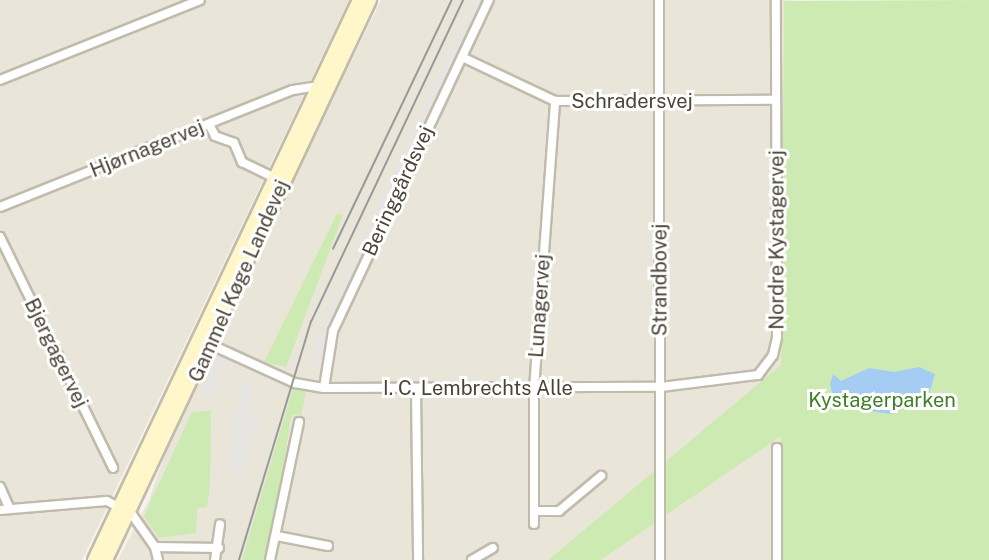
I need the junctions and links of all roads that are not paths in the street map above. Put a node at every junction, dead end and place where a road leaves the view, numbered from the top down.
1 (200, 0) edge
2 (359, 0) edge
3 (370, 0) edge
4 (489, 0) edge
5 (659, 0) edge
6 (776, 0) edge
7 (462, 57) junction
8 (0, 80) edge
9 (318, 86) junction
10 (293, 90) junction
11 (660, 100) junction
12 (776, 100) junction
13 (555, 101) junction
14 (309, 105) junction
15 (210, 124) junction
16 (275, 178) junction
17 (0, 207) edge
18 (0, 237) edge
19 (199, 339) junction
20 (211, 344) junction
21 (661, 387) junction
22 (324, 388) junction
23 (417, 389) junction
24 (534, 389) junction
25 (298, 422) dead end
26 (777, 448) dead end
27 (113, 468) dead end
28 (601, 476) dead end
29 (0, 488) edge
30 (10, 509) junction
31 (125, 509) junction
32 (0, 510) edge
33 (534, 511) junction
34 (220, 524) dead end
35 (534, 524) dead end
36 (277, 536) junction
37 (328, 546) dead end
38 (155, 547) junction
39 (219, 548) junction
40 (493, 548) dead end
41 (94, 560) edge
42 (106, 560) edge
43 (158, 560) edge
44 (215, 560) edge
45 (270, 560) edge
46 (418, 560) edge
47 (472, 560) edge
48 (660, 560) edge
49 (777, 560) edge

1 - 8 street
2 - 9 main road, Gammel Køge Landevej
3 - 20 main road, Gammel Køge Landevej
4 - 7 street, Beringgårdsvej
5 - 11 street, Strandbovej
6 - 12 street, Nordre Kystagervej
7 - 13 street, Schradersvej
7 - 22 street, Beringgårdsvej
9 - 10 street, Hjørnagervej
9 - 14 main road, Gammel Køge Landevej
10 - 14 street
10 - 15 street, Hjørnagervej
11 - 12 street, Schradersvej
11 - 13 street, Schradersvej
11 - 21 street, Strandbovej
12 - 21 street, Nordre Kystagervej
13 - 24 street, Lunagervej
14 - 16 main road, Gammel Køge Landevej
15 - 16 street, Gammel Køge Landevej
15 - 17 street, Hjørnagervej
16 - 19 main road, Gammel Køge Landevej
18 - 27 street, Bjergagervej
19 - 20 street, I. C. Lembrechts Alle
19 - 31 main road, Gammel Køge Landevej
20 - 22 street, I. C. Lembrechts Alle
20 - 31 main road, Gammel Køge Landevej
21 - 24 street, I. C. Lembrechts Alle
21 - 48 street, Strandbovej
22 - 23 street, I. C. Lembrechts Alle
23 - 24 street, I. C. Lembrechts Alle
23 - 46 street
24 - 33 street, Lunagervej
25 - 36 street
26 - 49 street
28 - 33 street
29 - 30 street
30 - 31 street
30 - 32 street
31 - 38 street
31 - 41 main road, Gammel Køge Landevej
31 - 42 main road, Gammel Køge Landevej
33 - 35 street, Lunagervej
34 - 39 street
36 - 37 street
36 - 45 street
38 - 39 street
38 - 43 street
39 - 44 street
40 - 47 street

